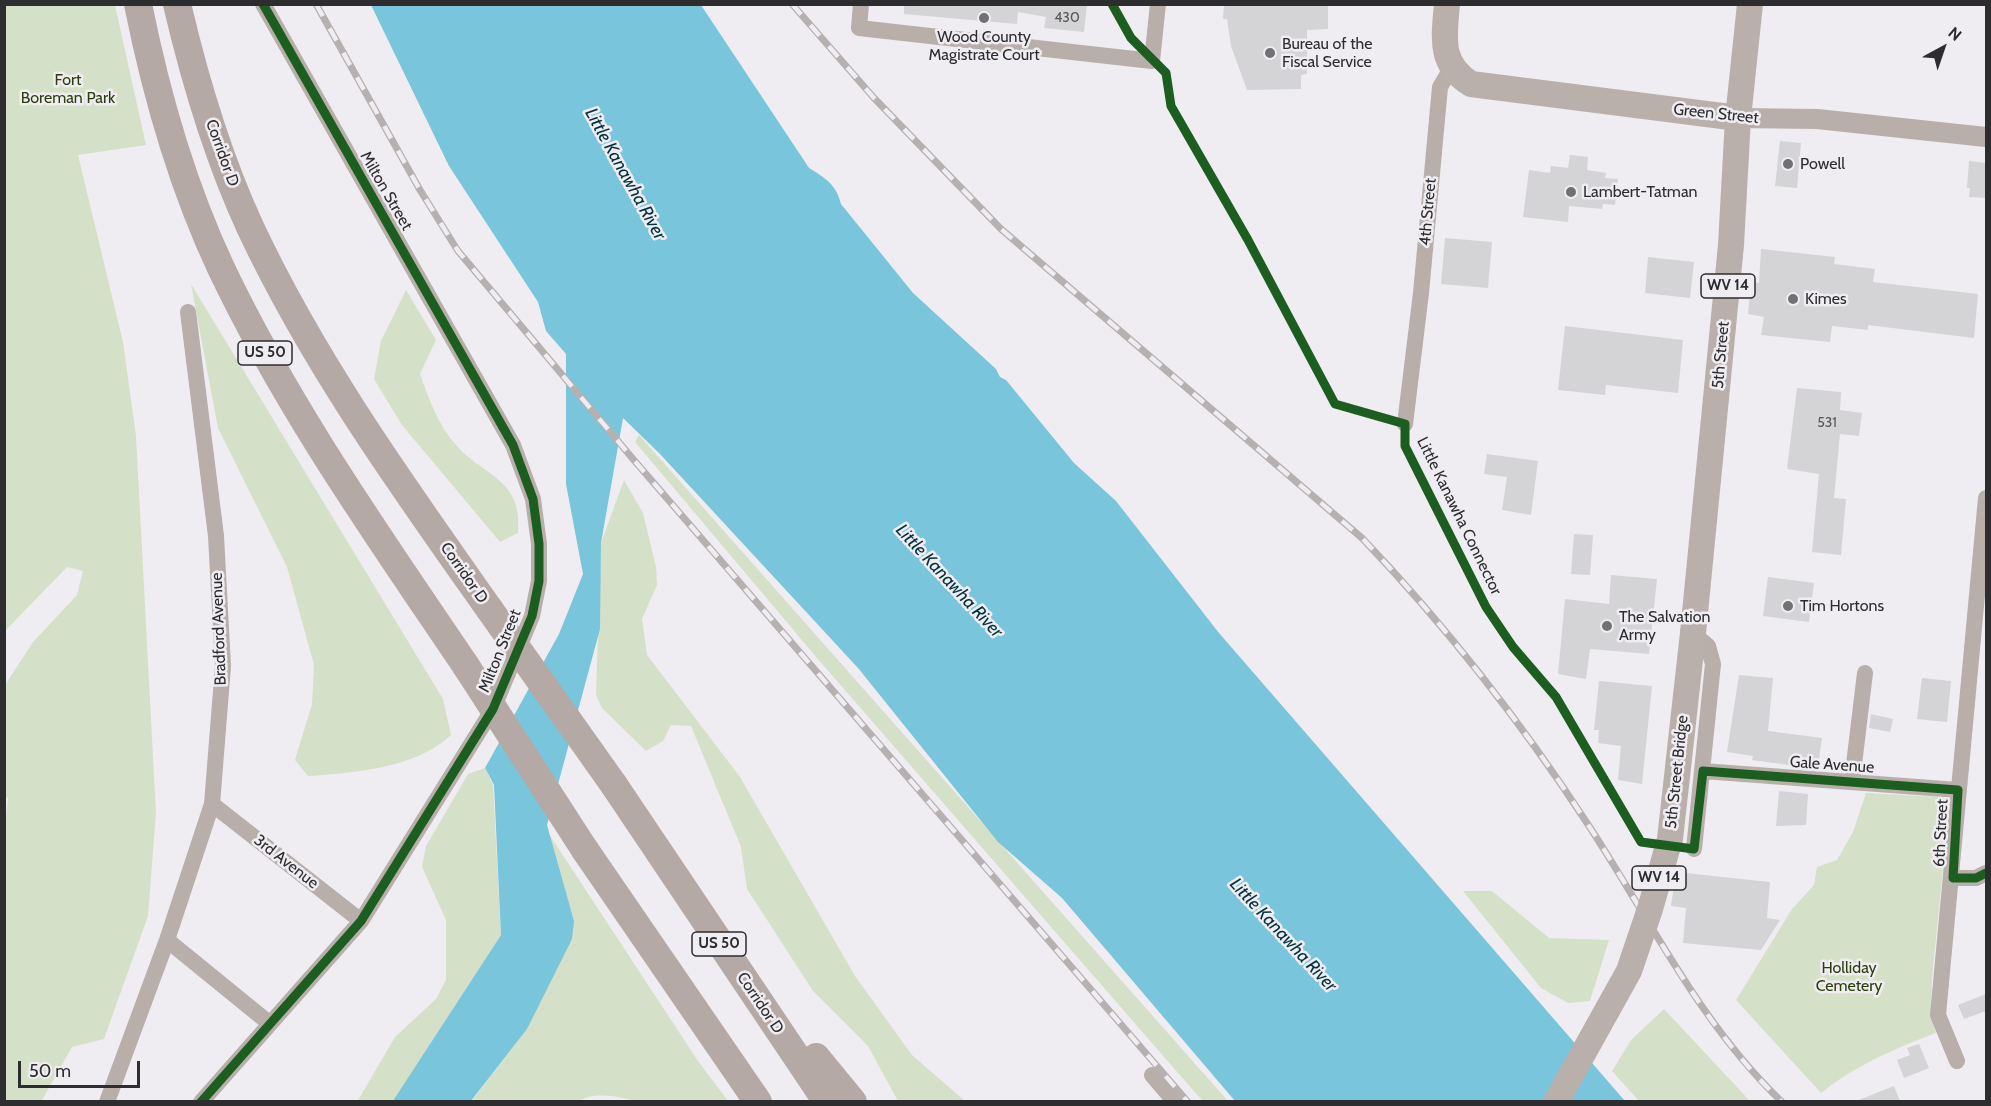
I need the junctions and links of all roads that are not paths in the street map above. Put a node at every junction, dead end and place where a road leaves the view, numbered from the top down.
1 (138, 4) edge
2 (177, 4) edge
3 (263, 4) edge
4 (861, 4) edge
5 (1158, 4) edge
6 (1447, 4) edge
7 (1750, 4) edge
8 (1452, 67) junction
9 (1738, 118) junction
10 (1986, 137) edge
11 (188, 312) dead end
12 (1405, 424) dead end
13 (1986, 498) edge
14 (1693, 633) junction
15 (1865, 673) dead end
16 (1703, 771) junction
17 (1852, 781) junction
18 (1958, 790) junction
19 (212, 804) junction
20 (1694, 849) dead end
21 (1986, 873) edge
22 (1953, 878) junction
23 (361, 921) junction
24 (711, 932) junction
25 (167, 940) junction
26 (269, 1023) junction
27 (1957, 1061) dead end
28 (1152, 1075) dead end
29 (756, 1099) edge
30 (107, 1101) edge
31 (201, 1101) edge
32 (827, 1101) edge
33 (853, 1101) edge
34 (1175, 1101) edge
35 (1556, 1101) edge

1 - 29 highway, US 50, bridge
2 - 24 highway, Corridor D / US 50, bridge
3 - 23 street, Milton Street
4 - 5 street
6 - 8 main road
7 - 9 main road, 5th Street / WV 14
8 - 9 main road, Green Street
8 - 12 street, 4th Street
9 - 10 street, Green Street
9 - 14 main road, 5th Street / WV 14
11 - 19 street, Bradford Avenue
13 - 18 street, 6th Street
14 - 16 street
14 - 35 main road, 5th Street Bridge / WV 14, bridge
15 - 17 street
16 - 17 street, Gale Avenue
16 - 20 street
17 - 18 street, Gale Avenue
18 - 22 street, 6th Street
19 - 23 street, 3rd Avenue
19 - 25 street, Bradford Avenue
21 - 22 street
22 - 27 street, 6th Street
23 - 26 street, Milton Street
24 - 32 highway, Corridor D / US 50
24 - 33 highway
25 - 26 street
25 - 30 street, Bradford Avenue
26 - 31 street, Milton Street
28 - 34 street

